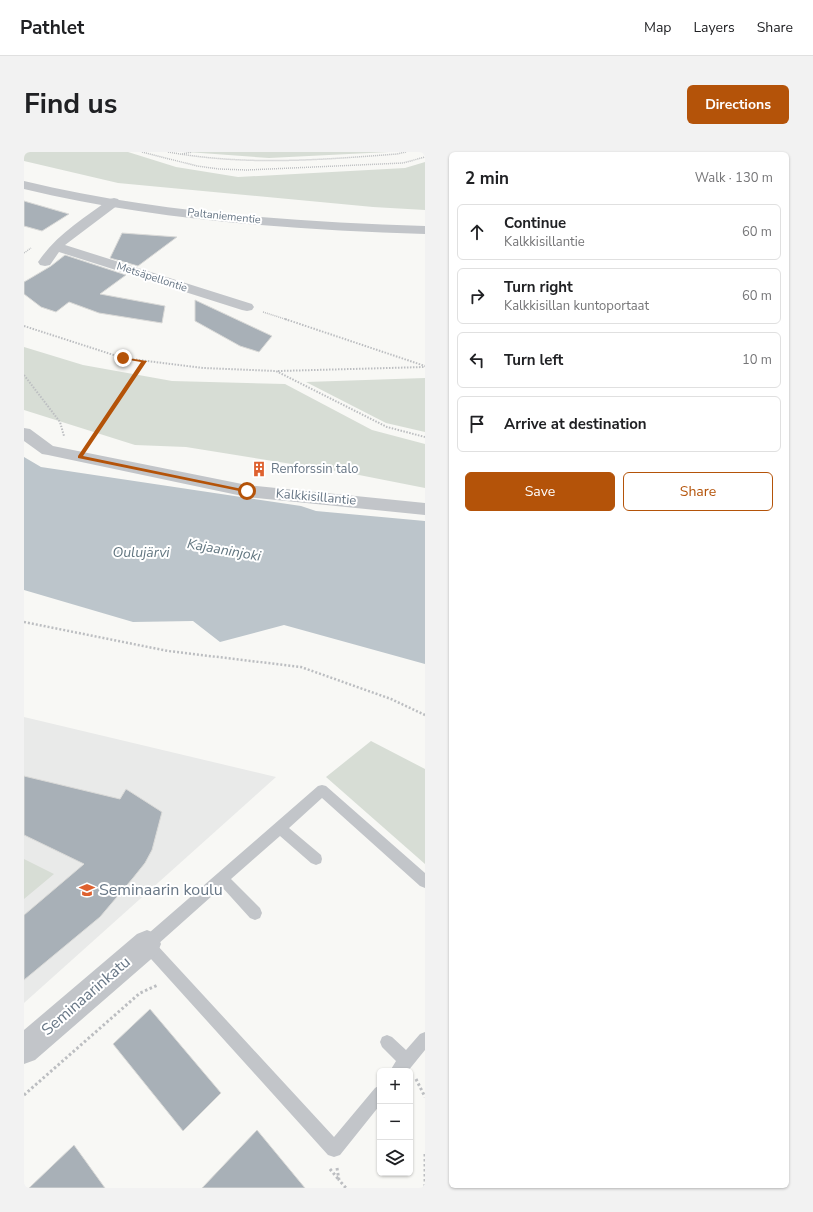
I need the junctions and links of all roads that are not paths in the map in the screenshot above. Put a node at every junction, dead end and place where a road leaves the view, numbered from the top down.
1 (24, 185) edge
2 (114, 202) junction
3 (425, 230) edge
4 (57, 247) junction
5 (45, 262) dead end
6 (247, 307) road end
7 (24, 433) edge
8 (425, 509) edge
9 (280, 828) junction
10 (316, 859) dead end
11 (222, 878) junction
12 (425, 882) edge
13 (255, 913) dead end
14 (147, 944) junction
15 (425, 1039) edge
16 (387, 1042) dead end
17 (24, 1049) edge
18 (402, 1066) edge
19 (377, 1097) edge

1 - 2 street, Paltaniementie
2 - 3 street, Paltaniementie
2 - 4 street
4 - 5 street
4 - 6 street, Metsäpellontie
7 - 8 street, Kalkkisillantie
9 - 10 lane
9 - 11 lane
9 - 12 lane
11 - 13 lane
11 - 14 lane
14 - 17 street, Seminaarinkatu
14 - 19 lane
15 - 18 lane
16 - 18 lane

